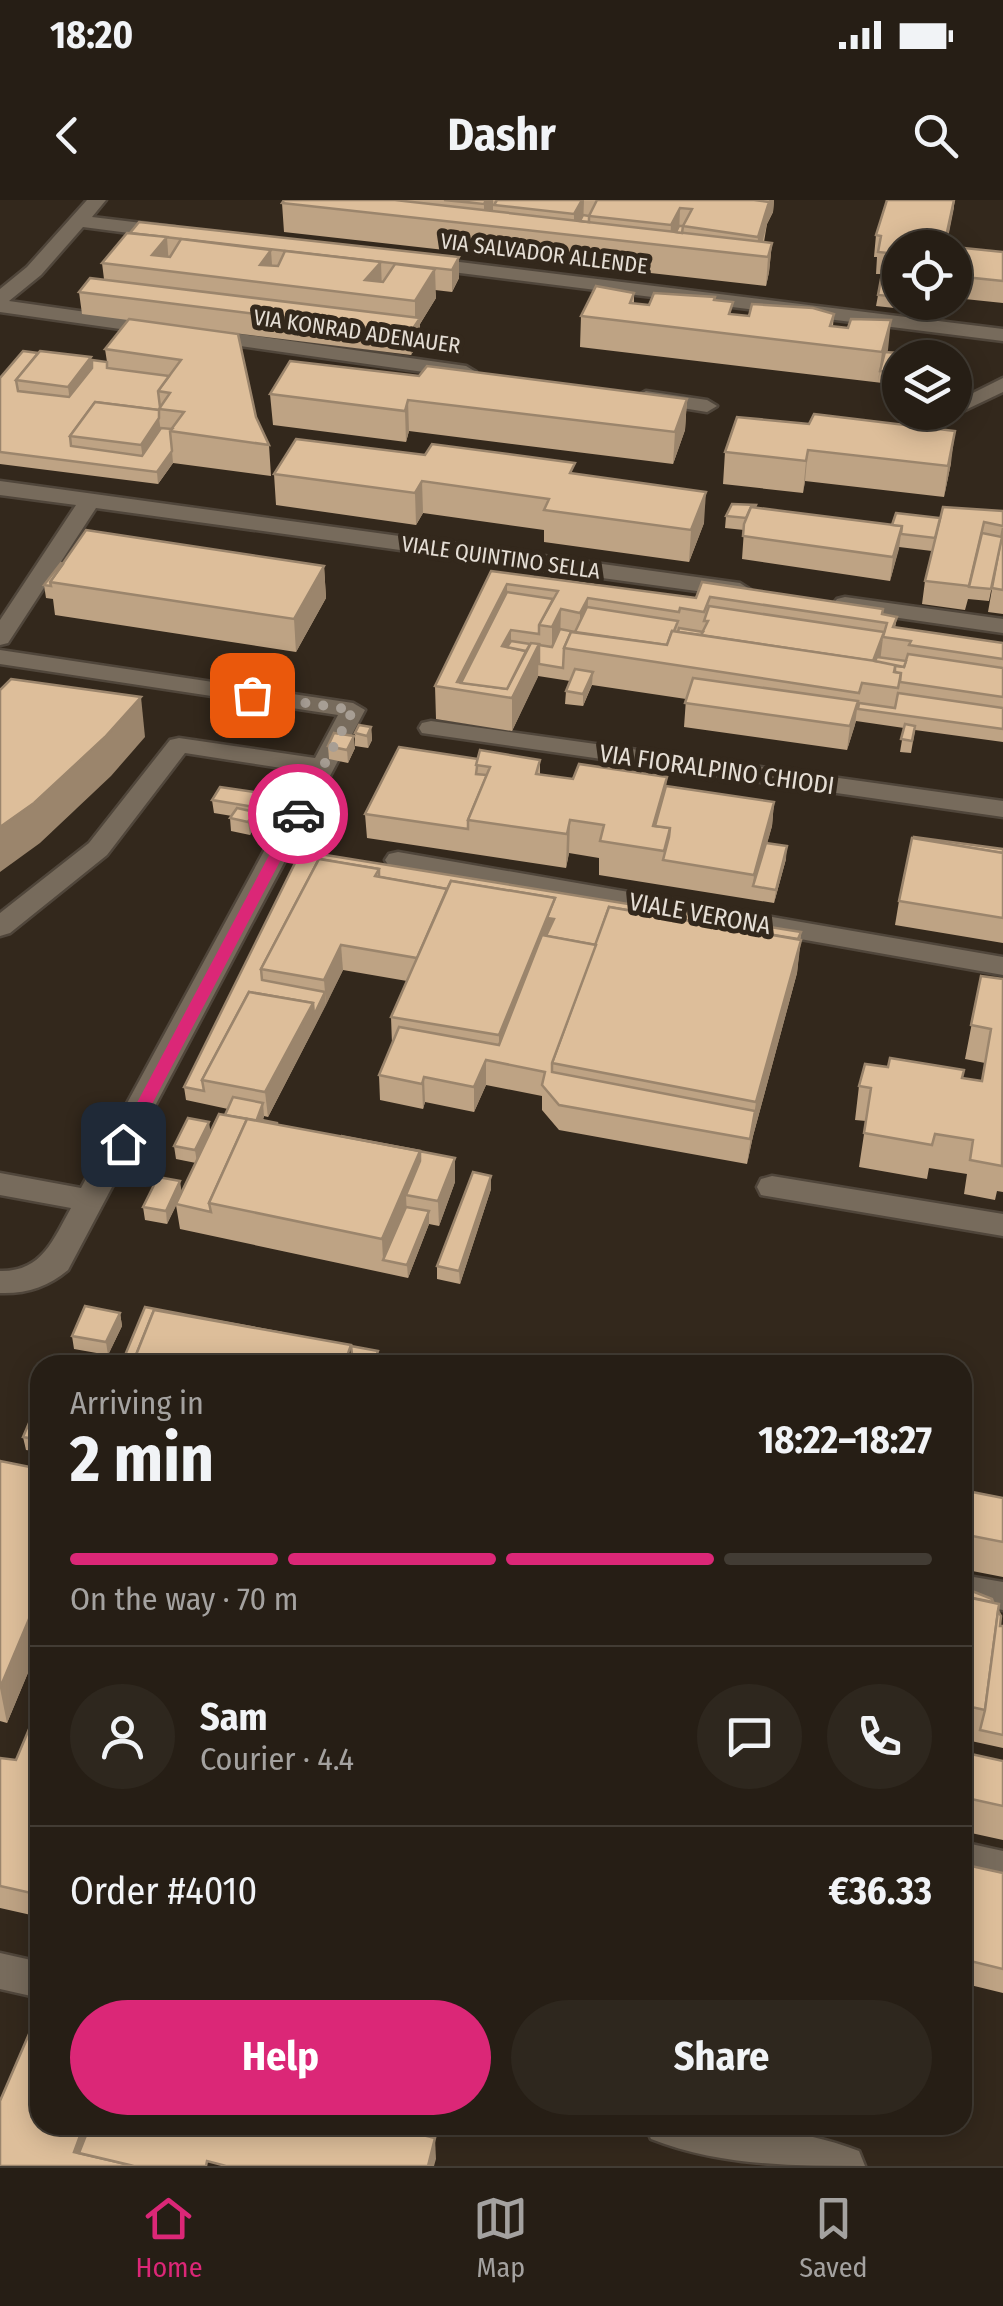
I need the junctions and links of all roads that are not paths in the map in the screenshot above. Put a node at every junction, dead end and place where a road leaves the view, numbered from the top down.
1 (97, 200) edge
2 (78, 221) junction
3 (203, 236) edge
4 (398, 260) edge
5 (0, 303) edge
6 (1003, 335) edge
7 (494, 376) edge
8 (1003, 384) edge
9 (630, 395) edge
10 (972, 400) edge
11 (707, 406) dead end
12 (0, 488) edge
13 (90, 501) junction
14 (767, 593) edge
15 (826, 602) edge
16 (1003, 626) edge
17 (3, 628) edge
18 (0, 657) edge
19 (431, 728) dead end
20 (323, 768) junction
21 (1003, 809) edge
22 (398, 860) dead end
23 (0, 927) edge
24 (1003, 966) edge
25 (0, 1184) edge
26 (772, 1187) dead end
27 (92, 1201) junction
28 (1003, 1225) edge
29 (0, 1282) edge
30 (972, 1591) edge
31 (1003, 1596) edge
32 (972, 1861) edge
33 (1003, 1868) edge
34 (0, 1971) edge
35 (30, 1978) edge
36 (709, 2135) edge
37 (844, 2166) edge

1 - 2 street, VIA KONRAD ADENAUER
2 - 3 street
2 - 5 street, VIA KONRAD ADENAUER
4 - 6 street, VIA SALVADOR ALLENDE
5 - 7 street, VIA KONRAD ADENAUER
8 - 10 street
9 - 11 street
12 - 13 street, VIALE QUINTINO SELLA
13 - 14 street, VIALE QUINTINO SELLA
13 - 17 street
15 - 16 street
18 - 20 street
19 - 21 street, VIA FIORALPINO CHIODI
20 - 23 street
20 - 27 street
22 - 24 street, VIALE VERONA
25 - 27 street
26 - 28 street
27 - 29 street
30 - 31 street
32 - 33 street
34 - 35 street
36 - 37 street

